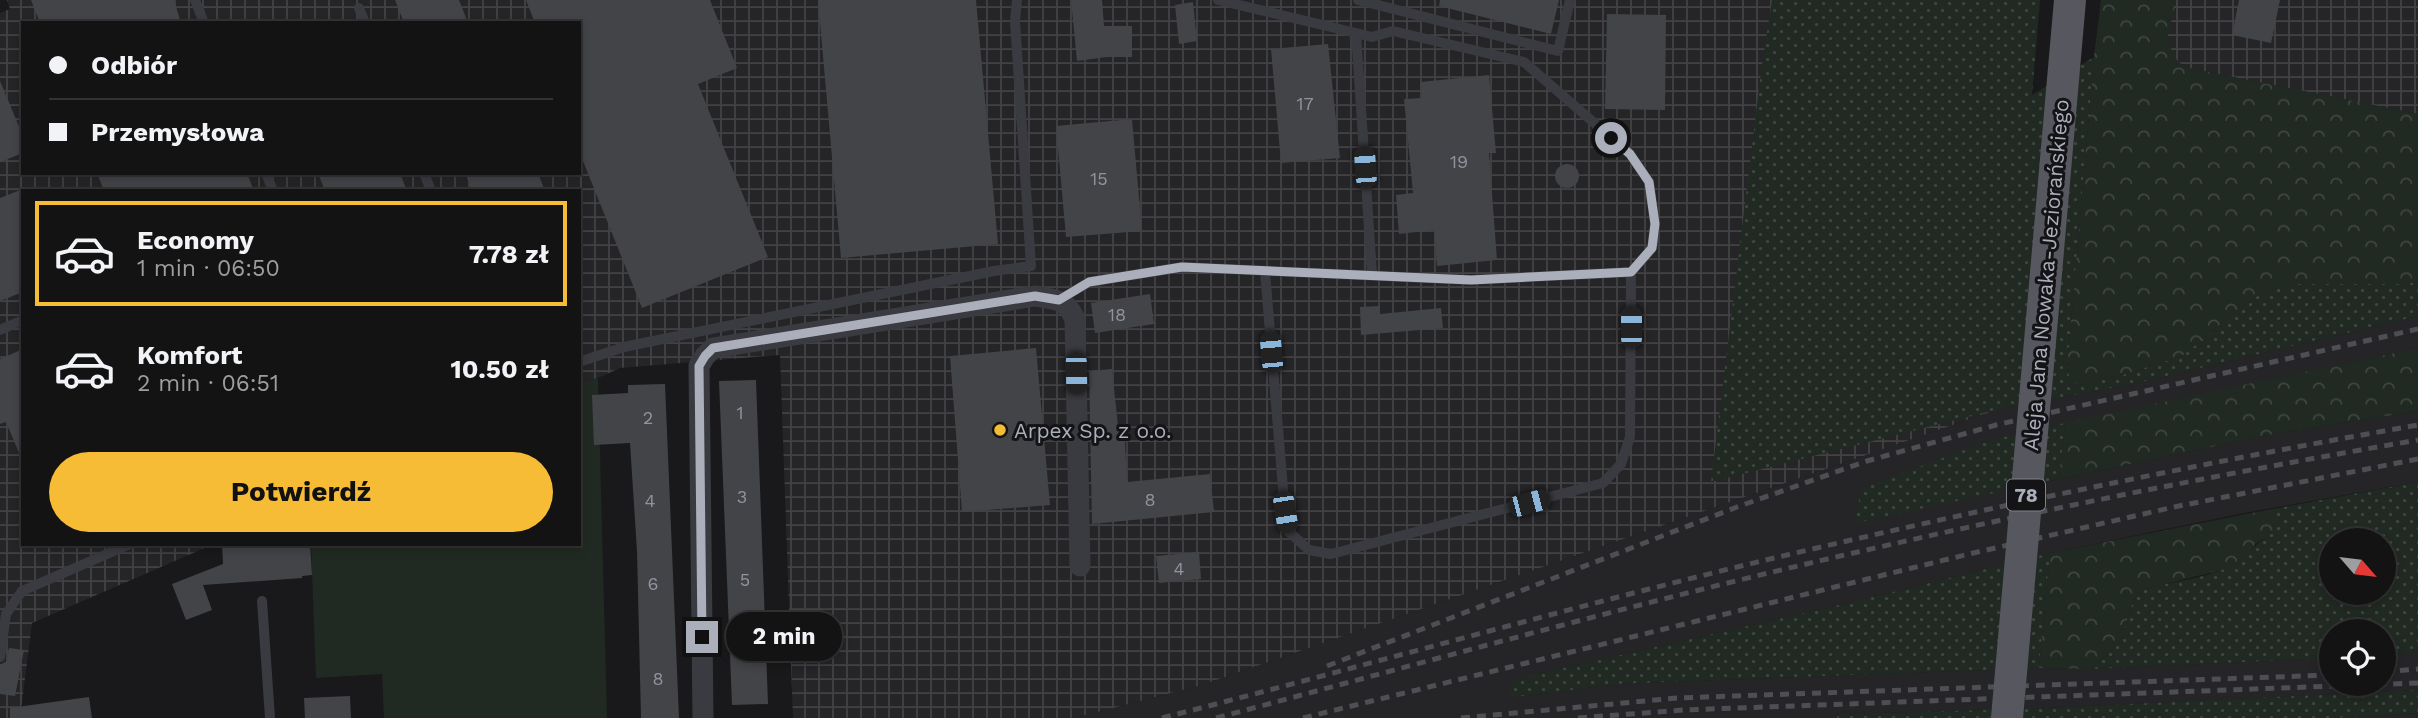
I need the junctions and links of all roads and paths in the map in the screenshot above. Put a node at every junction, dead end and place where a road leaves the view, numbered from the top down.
1 (195, 0) edge
2 (1017, 0) edge
3 (1218, 0) edge
4 (1358, 0) edge
5 (1570, 0) edge
6 (2056, 0) edge
7 (2070, 0) edge
8 (2086, 0) edge
9 (359, 8) dead end
10 (203, 21) edge
11 (364, 21) edge
12 (1356, 33) junction
13 (2064, 68) junction
14 (1265, 272) junction
15 (1631, 272) junction
16 (1372, 274) junction
17 (1059, 300) junction
18 (21, 321) edge
19 (0, 330) edge
20 (581, 361) edge
21 (125, 546) edge
22 (1080, 566) dead end
23 (262, 601) dead end
24 (3, 611) edge
25 (0, 657) edge
26 (270, 718) edge
27 (703, 718) edge
28 (2007, 718) edge

1 - 10 lane
2 - 20 lane
3 - 12 lane
4 - 5 lane
6 - 13 main road
7 - 13 main road, Aleja Jana Nowaka-Jeziorańskiego / 78
8 - 13 main road
9 - 11 lane
12 - 15 lane
12 - 16 lane
13 - 28 main road, Aleja Jana Nowaka-Jeziorańskiego / 78, bridge
14 - 15 lane
14 - 16 lane
14 - 17 lane
15 - 16 lane
17 - 22 street
17 - 27 street
18 - 19 lane
21 - 24 lane
23 - 26 lane
24 - 25 lane

